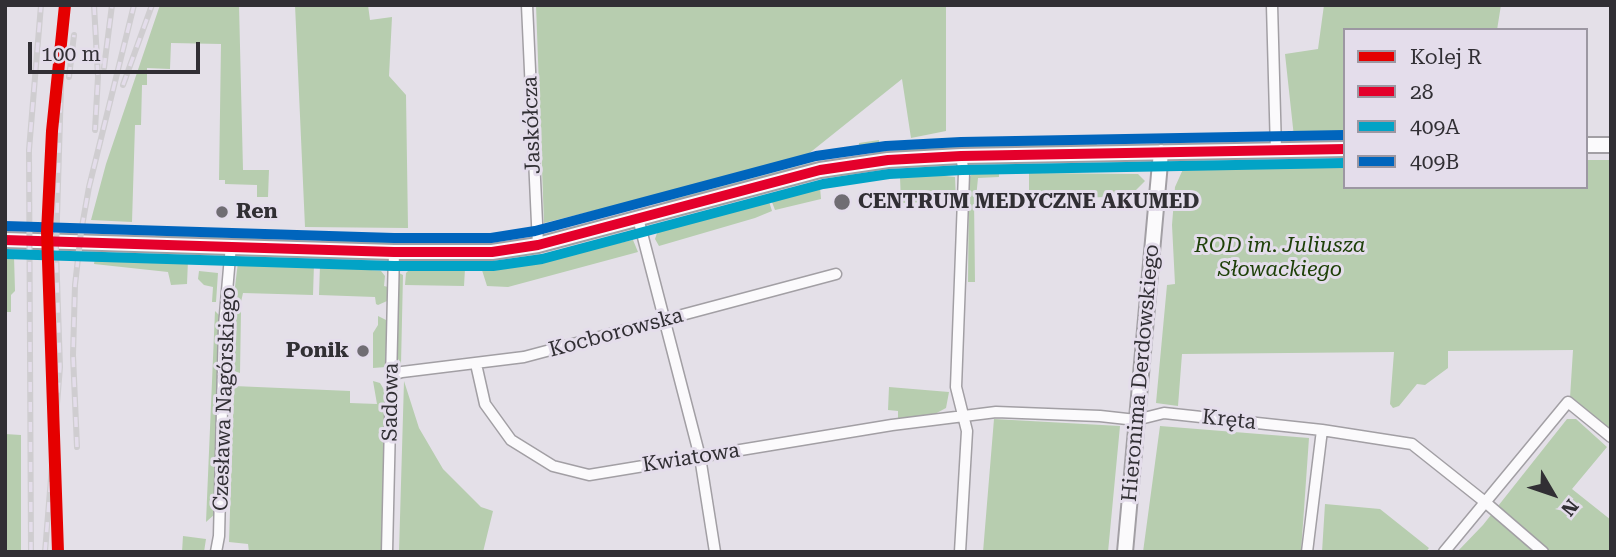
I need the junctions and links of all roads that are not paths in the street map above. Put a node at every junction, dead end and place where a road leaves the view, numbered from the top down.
1 (527, 5) edge
2 (1272, 5) edge
3 (1588, 145) edge
4 (1611, 145) edge
5 (1343, 149) edge
6 (1276, 150) junction
7 (1161, 152) junction
8 (961, 156) junction
9 (638, 218) junction
10 (5, 240) edge
11 (231, 245) junction
12 (538, 245) junction
13 (394, 252) junction
14 (836, 274) dead end
15 (665, 320) junction
16 (476, 364) junction
17 (392, 375) junction
18 (964, 417) junction
19 (1136, 420) junction
20 (1322, 430) junction
21 (1611, 437) edge
22 (700, 457) junction
23 (1485, 502) junction
24 (216, 552) edge
25 (387, 552) edge
26 (715, 552) edge
27 (960, 552) edge
28 (1125, 552) edge
29 (1307, 552) edge
30 (1444, 552) edge
31 (1542, 552) edge

1 - 12 street, Jaskółcza
2 - 6 street
3 - 4 main road
5 - 6 main road
6 - 7 main road
7 - 8 main road
7 - 19 main road, Hieronima Derdowskiego
8 - 9 main road
8 - 18 street
9 - 12 main road
9 - 15 street
10 - 11 main road
11 - 13 main road
11 - 24 street, Czesława Nagórskiego
12 - 13 main road
13 - 17 street, Sadowa
14 - 15 street, Kocborowska
15 - 16 street, Kocborowska
15 - 22 street
16 - 17 street, Kocborowska
16 - 22 street, Kwiatowa
17 - 25 street, Sadowa
18 - 19 street, Kwiatowa
18 - 22 street, Kwiatowa
18 - 27 street
19 - 20 street, Kręta
19 - 28 main road, Hieronima Derdowskiego
20 - 23 street, Kręta
20 - 29 street
21 - 23 street
22 - 26 street
23 - 30 street
23 - 31 street, Kręta

